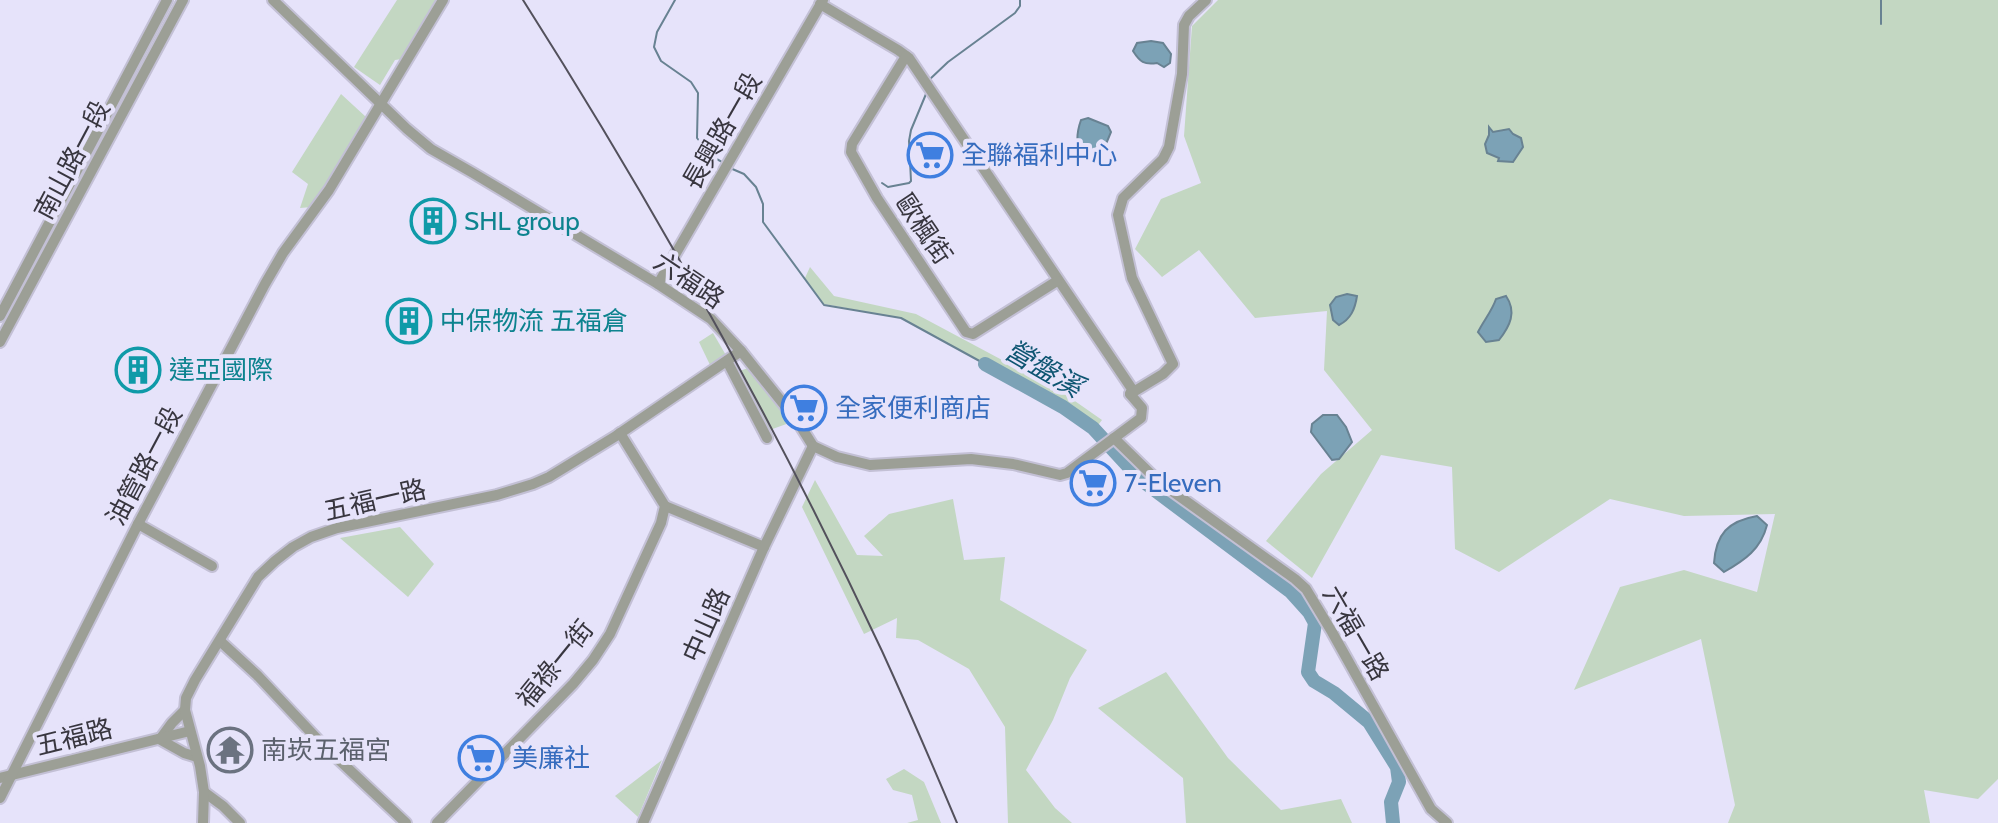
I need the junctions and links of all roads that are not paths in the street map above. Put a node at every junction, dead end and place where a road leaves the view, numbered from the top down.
1 (167, 0) edge
2 (183, 0) edge
3 (273, 0) edge
4 (443, 0) edge
5 (1206, 0) edge
6 (822, 2) edge
7 (906, 56) junction
8 (381, 104) junction
9 (1057, 281) junction
10 (658, 284) junction
11 (13, 291) junction
12 (24, 297) junction
13 (0, 316) edge
14 (0, 342) edge
15 (741, 351) junction
16 (727, 361) junction
17 (1130, 394) junction
18 (620, 433) junction
19 (767, 438) dead end
20 (1114, 438) junction
21 (813, 446) junction
22 (665, 506) junction
23 (138, 524) junction
24 (764, 547) junction
25 (212, 566) dead end
26 (220, 641) junction
27 (185, 710) junction
28 (190, 731) junction
29 (160, 738) junction
30 (197, 757) junction
31 (12, 775) junction
32 (0, 778) edge
33 (204, 792) junction
34 (0, 798) edge
35 (203, 823) edge
36 (240, 823) edge
37 (406, 823) edge
38 (437, 823) edge
39 (643, 823) edge
40 (1447, 823) edge

1 - 11 street, 南山路一段
2 - 12 street, 南山路一段
3 - 8 street, 六福路
4 - 8 street, 油管路一段
5 - 17 street
6 - 7 street
6 - 10 street, 長興路一段
7 - 9 street
7 - 9 street, 歐楓街
8 - 10 street, 六福路
8 - 23 street, 油管路一段
9 - 17 street
10 - 15 street, 六福路
11 - 12 street
11 - 13 street, 南山路一段
12 - 14 street, 南山路一段
15 - 16 street, 五福一路
15 - 21 street, 六福路
16 - 18 street, 五福一路
16 - 19 street
17 - 20 street
18 - 22 street
18 - 26 street, 五福一路
20 - 21 street
20 - 40 street, 六福一路
21 - 24 street, 中山路
22 - 24 street
22 - 38 street, 福祿一街
23 - 25 street
23 - 31 street, 油管路一段
24 - 39 street, 中山路
26 - 27 street, 五福一路
26 - 37 street
27 - 28 street
27 - 29 street
28 - 29 street, 五福路
28 - 30 street
29 - 30 street
29 - 31 street, 五福路
30 - 33 street
31 - 32 street, 五福路
31 - 34 street, 油管路一段
33 - 35 street
33 - 36 street

